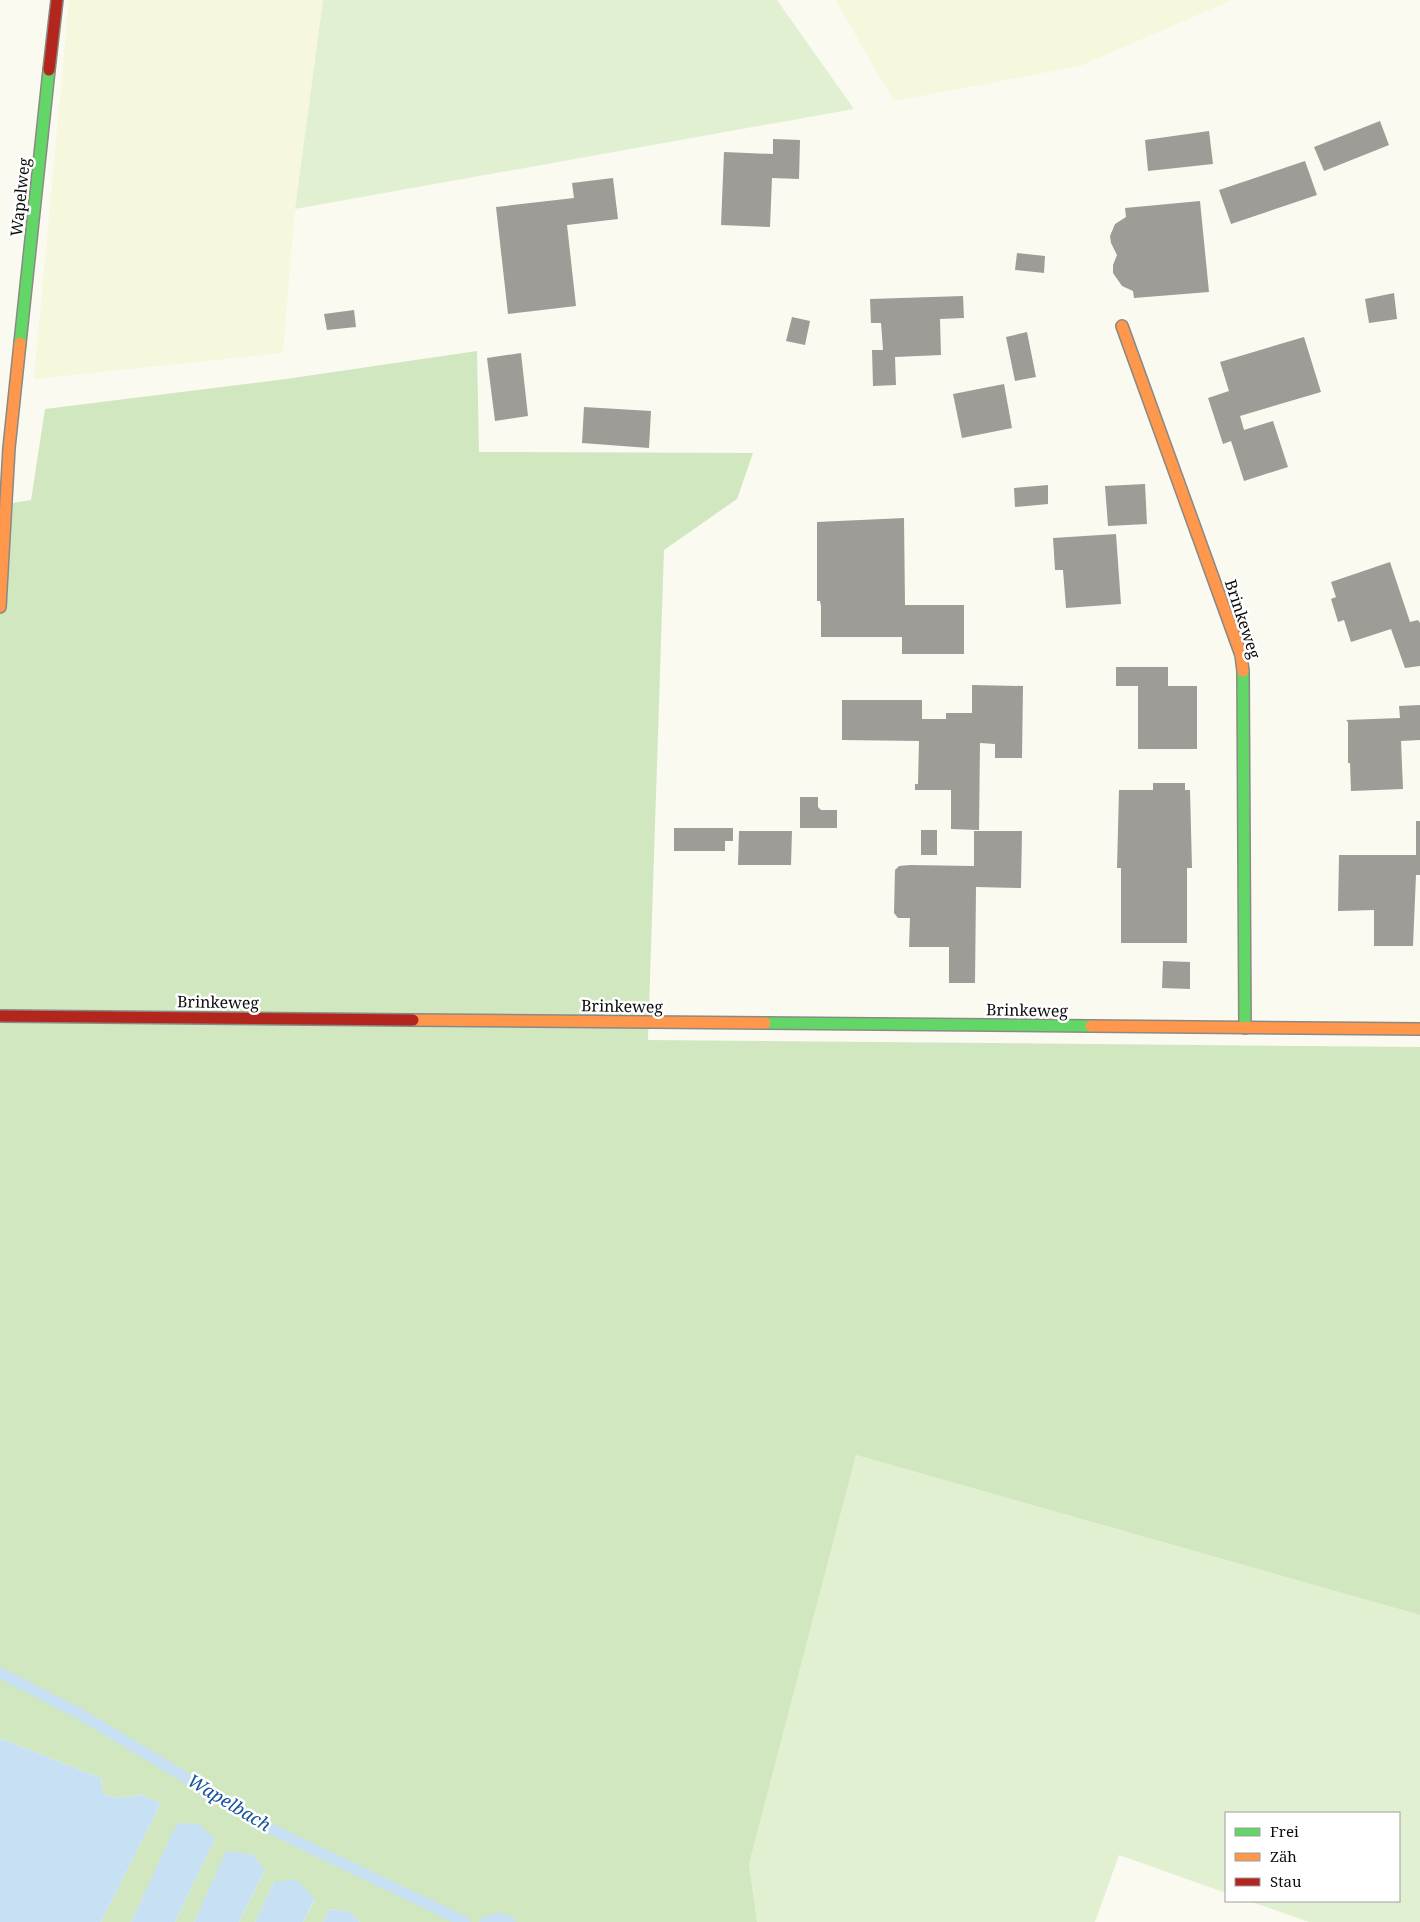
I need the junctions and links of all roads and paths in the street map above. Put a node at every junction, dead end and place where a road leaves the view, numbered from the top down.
1 (57, 0) edge
2 (1122, 326) dead end
3 (0, 607) edge
4 (0, 1016) edge
5 (1245, 1028) junction
6 (1420, 1029) edge

1 - 3 street, Wapelweg
2 - 5 street, Brinkeweg
4 - 5 street, Brinkeweg
5 - 6 street, Brinkeweg

